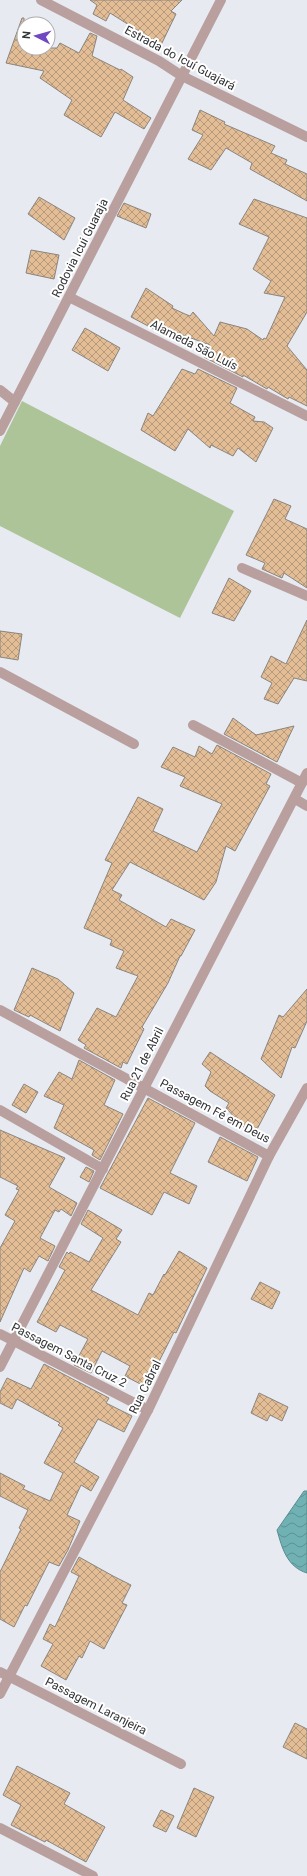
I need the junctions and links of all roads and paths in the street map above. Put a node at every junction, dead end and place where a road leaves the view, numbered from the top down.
1 (41, 0) edge
2 (221, 0) edge
3 (182, 76) junction
4 (307, 137) edge
5 (69, 297) junction
6 (0, 390) edge
7 (14, 402) junction
8 (307, 416) edge
9 (0, 431) edge
10 (242, 568) dead end
11 (307, 596) edge
12 (0, 672) edge
13 (193, 725) dead end
14 (134, 744) dead end
15 (307, 773) edge
16 (302, 783) junction
17 (295, 799) junction
18 (307, 806) edge
19 (0, 1010) edge
20 (144, 1088) junction
21 (307, 1088) edge
22 (0, 1110) edge
23 (269, 1156) junction
24 (103, 1168) junction
25 (0, 1334) edge
26 (14, 1341) junction
27 (0, 1367) edge
28 (148, 1410) junction
29 (4, 1674) edge
30 (0, 1694) edge
31 (181, 1764) dead end
32 (0, 1828) edge
33 (93, 1876) edge

1 - 3 street, Estrada do Icuí Guajará
2 - 3 street, Rodovia Icui Guaraja
3 - 4 street, Estrada do Icuí Guajará
3 - 5 street, Rodovia Icui Guaraja
5 - 7 street, Rodovia Icui Guaraja
5 - 8 street, Alameda São Luís
6 - 7 street
7 - 9 street, Rodovia Icui Guaraja
10 - 11 street
12 - 14 street
13 - 16 street
15 - 16 street, Rua 21 de Abril
16 - 17 street, Rua 21 de Abril
17 - 18 street
17 - 20 street, Rua 21 de Abril
19 - 20 street, Passagem Fé em Deus
20 - 23 street, Passagem Fé em Deus
20 - 24 street, Rua 21 de Abril
21 - 23 street, Rua Cabral
22 - 24 street
23 - 28 street, Rua Cabral
24 - 26 street, Rua 21 de Abril
25 - 26 street, Passagem Santa Cruz 2
26 - 27 street, Rua 21 de Abril
26 - 28 street, Passagem Santa Cruz 2
28 - 29 street, Rua Cabral
29 - 30 street, Rua Cabral
29 - 31 street, Passagem Laranjeira
32 - 33 street

